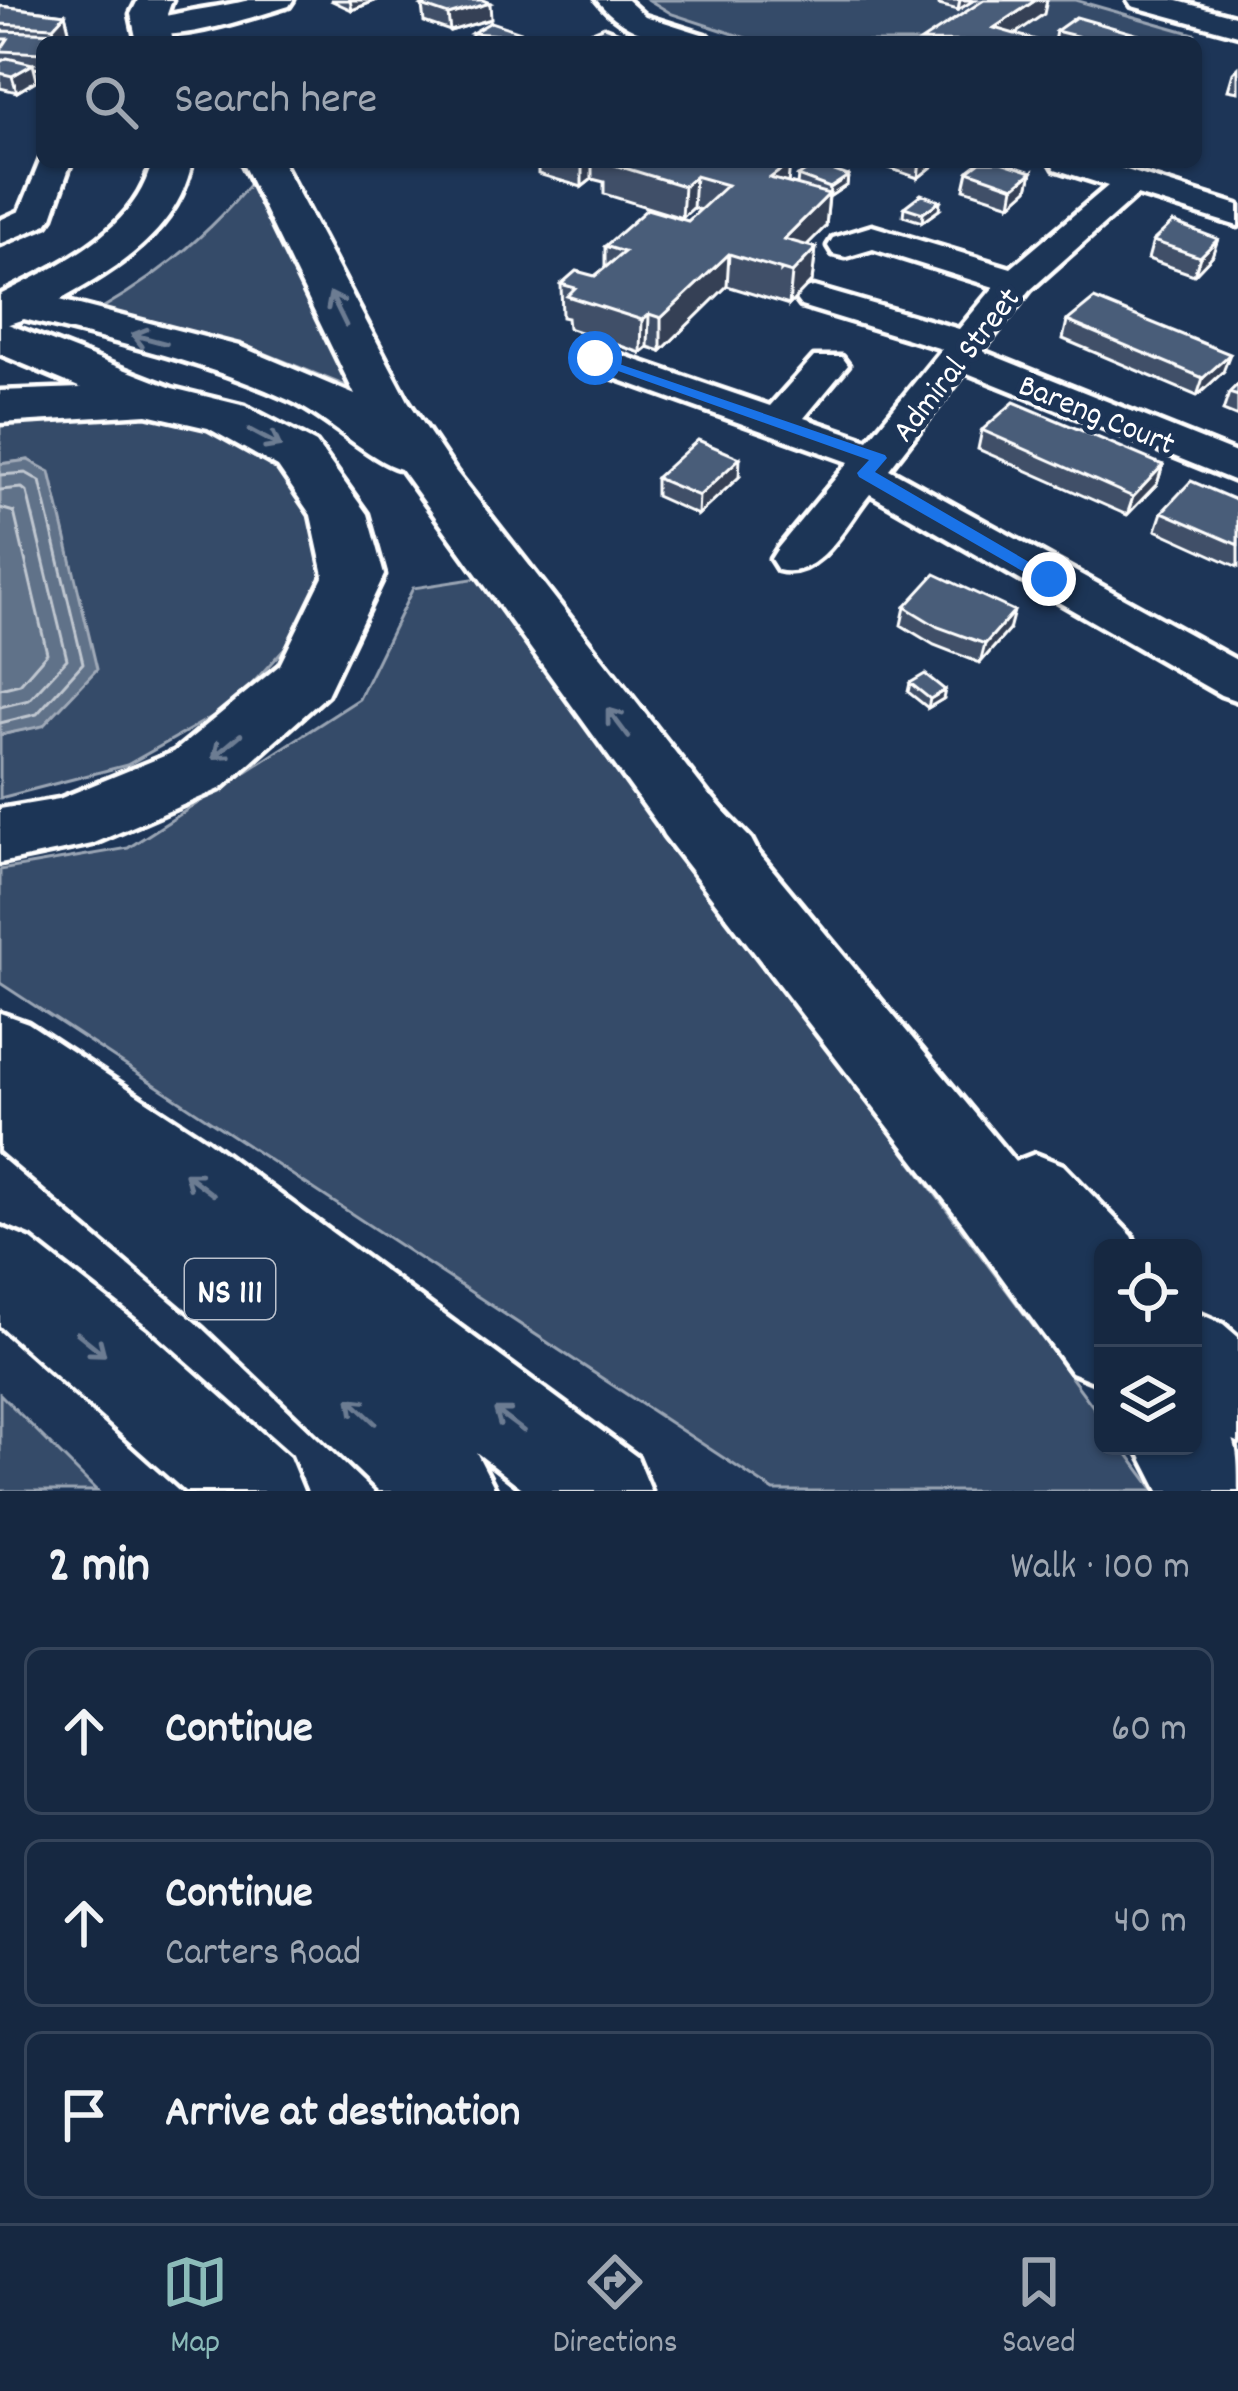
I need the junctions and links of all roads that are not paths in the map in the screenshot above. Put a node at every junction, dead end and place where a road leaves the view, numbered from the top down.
1 (279, 0) edge
2 (611, 0) edge
3 (1142, 0) edge
4 (153, 23) edge
5 (1238, 26) edge
6 (679, 36) edge
7 (53, 168) edge
8 (171, 168) edge
9 (265, 168) edge
10 (1085, 168) edge
11 (1131, 183) junction
12 (1238, 216) edge
13 (0, 233) edge
14 (839, 252) dead end
15 (1018, 282) junction
16 (814, 298) dead end
17 (6, 318) edge
18 (962, 350) junction
19 (595, 358) dead end
20 (828, 365) dead end
21 (155, 400) junction
22 (0, 407) edge
23 (779, 422) junction
24 (872, 466) junction
25 (1238, 469) edge
26 (436, 484) junction
27 (794, 559) dead end
28 (1238, 682) edge
29 (688, 816) junction
30 (0, 836) edge
31 (0, 1047) edge
32 (0, 1101) edge
33 (1094, 1255) edge
34 (0, 1270) edge
35 (1094, 1328) edge
36 (1202, 1363) edge
37 (1238, 1398) edge
38 (1191, 1455) edge
39 (255, 1491) edge
40 (448, 1491) edge
41 (602, 1491) edge
42 (1217, 1491) edge

1 - 4 street
2 - 6 street
3 - 5 street
7 - 13 street
8 - 17 main road
26 -> 9 main road
10 - 11 street
11 - 12 street
11 - 15 street, Admiral Street
14 - 15 street
15 - 18 street, Admiral Street
16 - 18 street, Bareng Court
17 - 21 highway
26 -> 17 main road
18 - 24 street, Admiral Street
18 - 25 street, Bareng Court
19 - 23 street
20 - 23 street
21 - 22 highway
21 -> 30 highway
23 - 24 street
24 - 27 street, Admiral Street
24 - 28 street
29 -> 26 main road
29 - 33 main road
29 - 35 highway
41 -> 31 highway
40 -> 32 highway, NS 111
34 -> 39 highway
36 - 37 main road
38 - 42 highway

